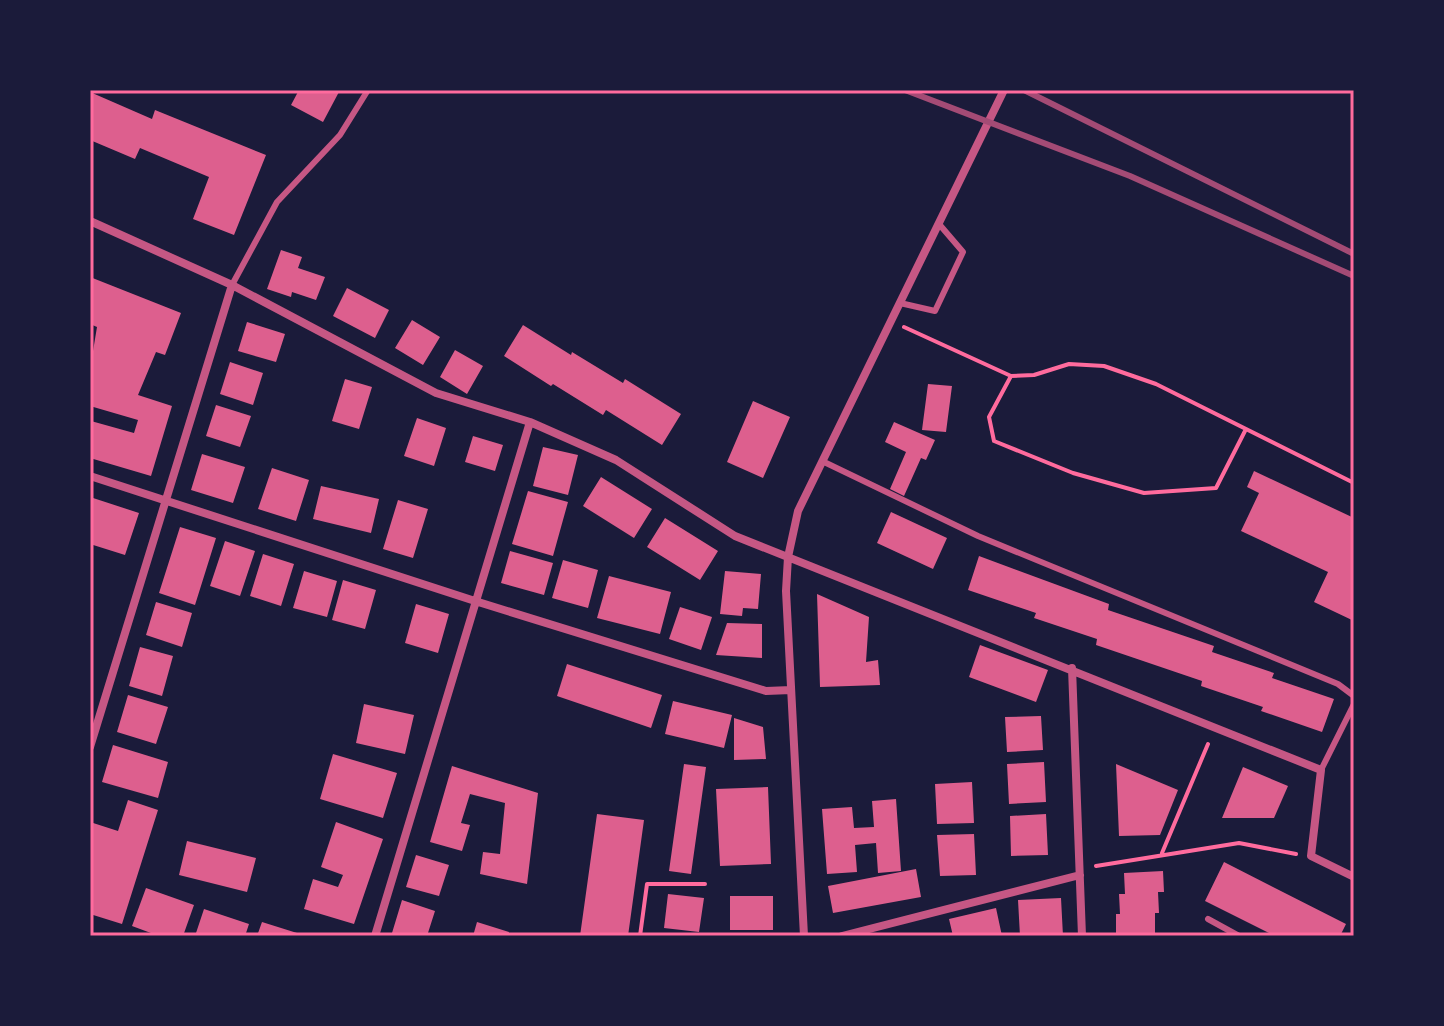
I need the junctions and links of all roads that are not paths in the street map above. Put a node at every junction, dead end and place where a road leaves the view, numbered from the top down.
1 (368, 90) edge
2 (1004, 90) edge
3 (90, 221) edge
4 (939, 224) junction
5 (232, 285) junction
6 (900, 303) junction
7 (530, 422) junction
8 (822, 461) junction
9 (90, 476) edge
10 (167, 502) junction
11 (788, 557) junction
12 (475, 601) junction
13 (1072, 668) junction
14 (791, 690) junction
15 (1354, 696) edge
16 (1354, 704) edge
17 (90, 747) edge
18 (1321, 770) junction
19 (1080, 875) junction
20 (1354, 877) edge
21 (1208, 919) dead end
22 (375, 936) edge
23 (804, 936) edge
24 (842, 936) edge
25 (1082, 936) edge
26 (1239, 936) edge

1 - 5 lane
2 - 4 street
3 - 5 street
4 - 6 street
4 - 6 lane
5 - 7 street
5 - 10 street
6 - 8 street
7 - 11 street
7 - 12 street
8 - 11 street
8 - 15 lane
9 - 10 street
10 - 12 street
10 - 17 street
11 - 13 street
11 - 14 street
12 - 14 street
12 - 22 street
13 - 18 street
13 - 19 street
14 - 23 street
16 - 18 lane
18 - 20 street
19 - 24 street
19 - 25 street
21 - 26 lane

